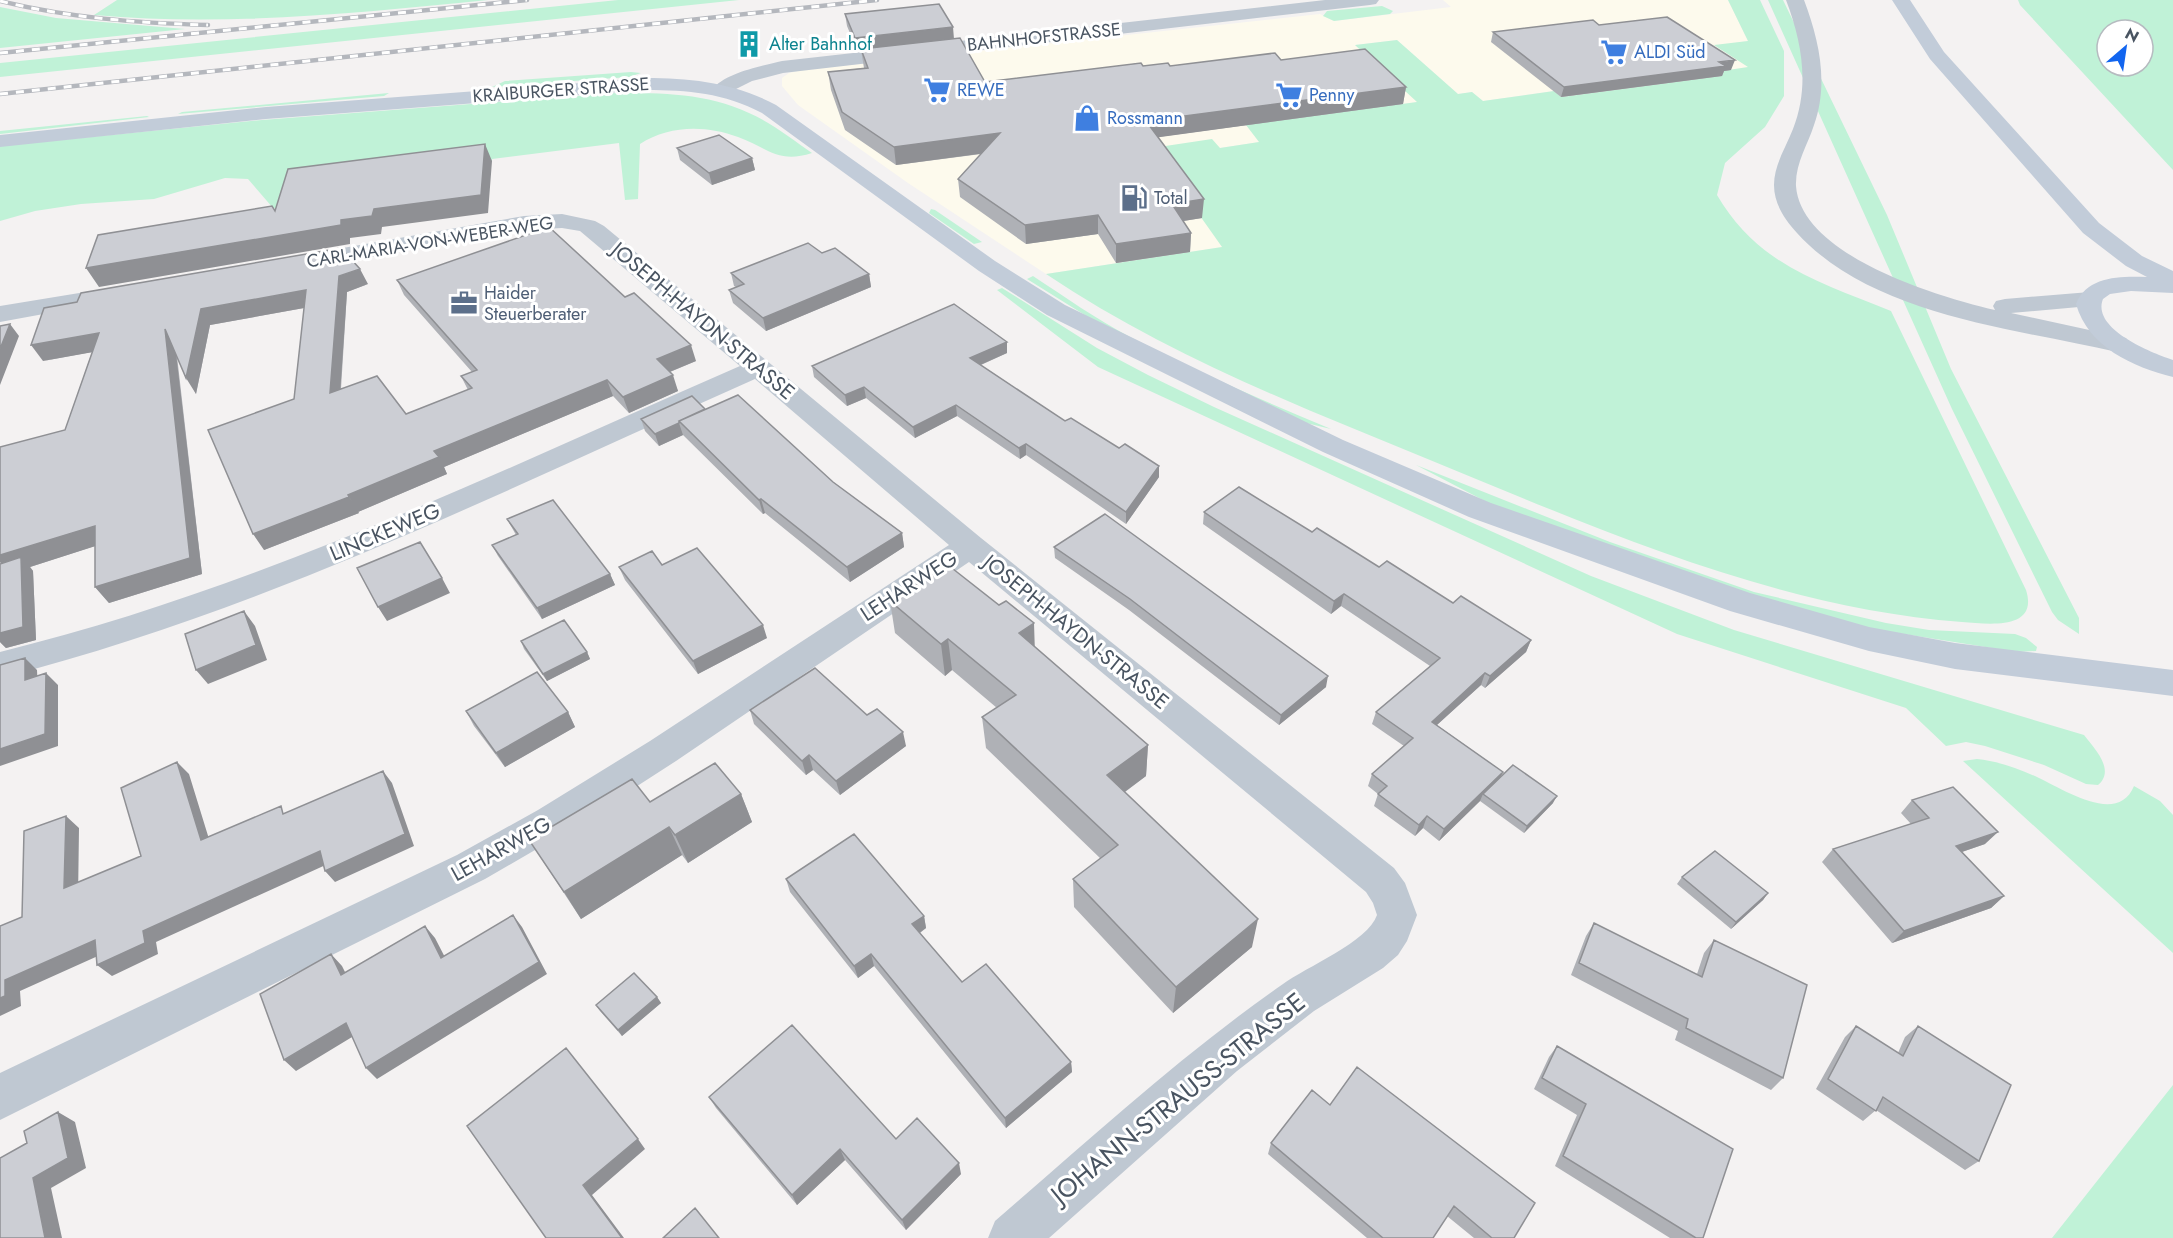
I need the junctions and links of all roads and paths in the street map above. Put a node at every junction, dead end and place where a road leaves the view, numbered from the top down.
1 (1370, 0) edge
2 (1796, 0) edge
3 (1900, 0) edge
4 (722, 90) junction
5 (0, 141) edge
6 (576, 223) joint
7 (2091, 228) junction
8 (277, 266) edge
9 (2173, 280) edge
10 (2173, 286) edge
11 (139, 290) edge
12 (2099, 292) junction
13 (1958, 307) junction
14 (0, 314) edge
15 (2117, 344) junction
16 (759, 367) junction
17 (2169, 371) edge
18 (970, 546) junction
19 (0, 665) edge
20 (2173, 684) edge
21 (1397, 915) joint
22 (0, 1097) edge
23 (1012, 1238) edge

1 - 4 street, BAHNHOFSTRASSE
2 - 13 street
3 - 7 main road
4 - 5 main road, KRAIBURGER STRASSE
4 - 20 main road, KRAIBURGER STRASSE
6 - 8 street, CARL-MARIA-VON-WEBER-WEG
6 - 16 street, JOSEPH-HAYDN-STRASSE
7 - 9 main road
7 - 12 main road
10 - 12 main road
11 - 14 street
12 - 13 street
12 - 15 main road
13 - 15 street
15 - 17 main road
16 - 18 street, JOSEPH-HAYDN-STRASSE
16 - 19 street, LINCKEWEG
18 - 21 street, JOSEPH-HAYDN-STRASSE
18 - 22 street, LEHARWEG
21 - 23 street, JOHANN-STRAUSS-STRASSE

